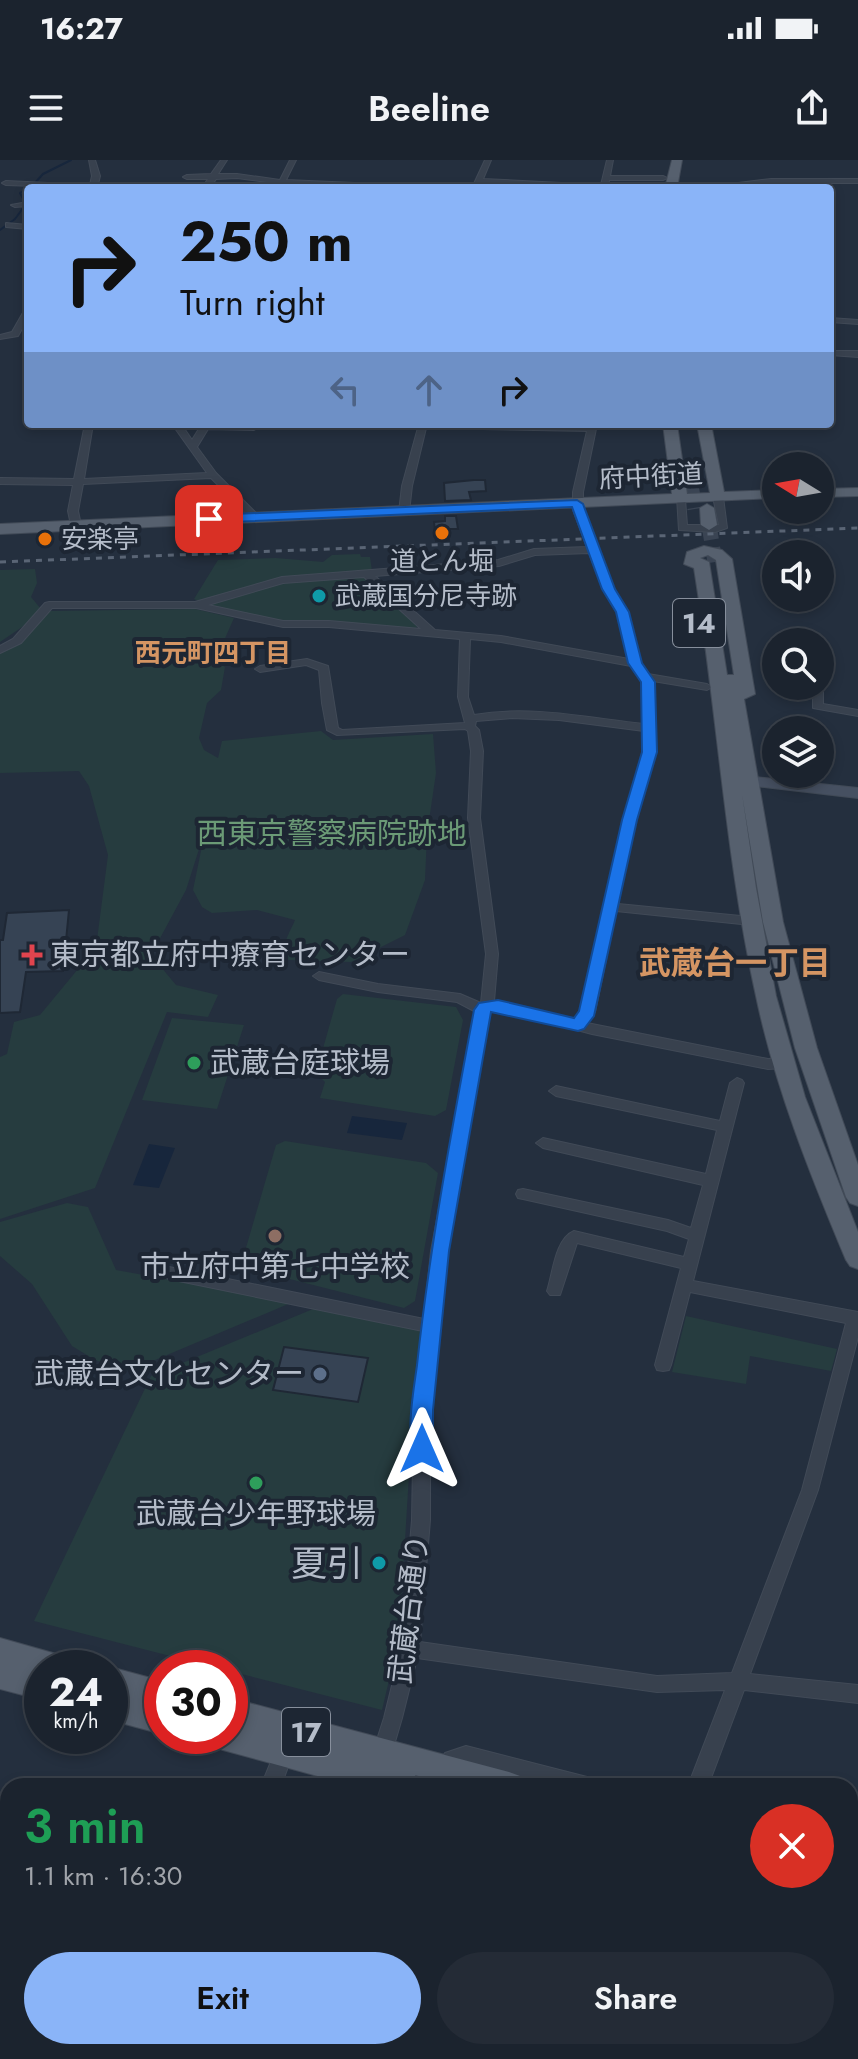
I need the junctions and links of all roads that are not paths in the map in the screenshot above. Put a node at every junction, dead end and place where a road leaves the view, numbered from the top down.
1 (92, 160) edge
2 (224, 160) edge
3 (293, 160) edge
4 (488, 160) edge
5 (610, 160) edge
6 (667, 160) edge
7 (677, 160) edge
8 (362, 171) dead end
9 (187, 177) dead end
10 (215, 177) junction
11 (858, 181) edge
12 (6, 183) dead end
13 (356, 183) junction
14 (662, 183) edge
15 (24, 184) edge
16 (94, 184) edge
17 (209, 184) edge
18 (275, 184) edge
19 (284, 184) edge
20 (320, 184) edge
21 (359, 184) edge
22 (477, 184) edge
23 (604, 184) edge
24 (672, 184) edge
25 (741, 184) edge
26 (24, 204) edge
27 (15, 205) dead end
28 (9, 225) dead end
29 (24, 227) edge
30 (24, 318) edge
31 (834, 320) edge
32 (858, 322) edge
33 (0, 337) edge
34 (857, 351) edge
35 (834, 353) edge
36 (88, 428) edge
37 (179, 428) edge
38 (204, 428) edge
39 (422, 428) edge
40 (593, 428) edge
41 (671, 428) edge
42 (683, 428) edge
43 (693, 428) edge
44 (704, 428) edge
45 (193, 447) junction
46 (213, 475) junction
47 (0, 481) edge
48 (78, 481) junction
49 (858, 492) edge
50 (834, 493) edge
51 (762, 498) edge
52 (680, 499) junction
53 (577, 504) junction
54 (404, 512) junction
55 (705, 513) junction
56 (255, 517) junction
57 (76, 525) junction
58 (0, 529) edge
59 (593, 550) junction
60 (708, 562) tunnel mouth
61 (366, 573) junction
62 (196, 605) junction
63 (432, 633) junction
64 (465, 636) junction
65 (0, 650) edge
66 (635, 663) junction
67 (260, 669) dead end
68 (646, 677) junction
69 (707, 687) junction
70 (817, 700) edge
71 (858, 713) edge
72 (469, 722) junction
73 (650, 728) junction
74 (733, 728) junction
75 (740, 780) junction
76 (858, 793) edge
77 (612, 907) junction
78 (751, 921) junction
79 (780, 950) junction
80 (319, 976) dead end
81 (485, 1008) junction
82 (578, 1025) junction
83 (776, 1037) junction
84 (784, 1063) junction
85 (737, 1083) dead end
86 (556, 1091) dead end
87 (823, 1097) junction
88 (725, 1127) junction
89 (543, 1143) dead end
90 (711, 1181) junction
91 (523, 1194) dead end
92 (831, 1195) junction
93 (858, 1197) edge
94 (697, 1236) junction
95 (858, 1260) edge
96 (689, 1264) junction
97 (169, 1273) dead end
98 (684, 1285) junction
99 (555, 1291) dead end
100 (856, 1318) edge
101 (432, 1327) junction
102 (663, 1365) dead end
103 (410, 1649) junction
104 (0, 1651) edge
105 (24, 1657) edge
106 (0, 1676) edge
107 (740, 1681) junction
108 (24, 1682) edge
109 (858, 1694) edge
110 (248, 1719) edge
111 (248, 1743) edge
112 (284, 1753) junction
113 (446, 1769) junction
114 (377, 1772) edge
115 (274, 1778) edge
116 (479, 1778) edge
117 (556, 1778) edge
118 (701, 1778) edge

1 - 16 street
2 - 10 street
3 - 19 street
4 - 22 street
5 - 23 street
6 - 14 main road
7 - 24 main road
8 - 13 street
9 - 10 street
10 - 17 street
10 - 18 street
11 - 25 street
12 - 15 street
13 - 20 street
13 - 21 street
14 - 23 street
22 - 23 street
26 - 27 street
28 - 29 street
30 - 33 street
31 - 32 street
34 - 35 street
36 - 48 street
37 - 45 street
38 - 45 street
39 - 54 street
40 - 53 street
41 - 52 main road
42 - 43 main road
44 - 55 main road
45 - 46 street
46 - 48 street
46 - 56 street
47 - 48 street
48 - 57 street
49 - 50 main road
51 - 55 main road, 府中街道
52 - 53 main road, 府中街道
52 - 55 main road, 府中街道
52 - 55 street
53 - 54 main road, 府中街道
53 - 59 street
54 - 56 main road, 府中街道
56 - 57 main road, 府中街道
57 - 58 main road, 府中街道
59 - 61 street
59 - 66 street
60 - 74 main road, 14
61 - 62 street
61 - 63 street
62 - 63 street
62 - 65 street
63 - 64 street
64 - 66 street
64 - 72 street, 武蔵台通り
66 - 68 street
67 - 72 street
68 - 69 street
68 - 73 street
69 - 74 main road, 14
69 - 74 main road, 14
70 - 71 street
72 - 73 street
72 - 81 street, 武蔵台通り
73 - 77 street
74 - 75 main road, 14
75 - 76 street
75 - 78 main road, 14
75 - 79 main road, 14
77 - 78 street
77 - 82 street
78 - 83 main road, 14
79 - 83 main road
79 - 87 main road, 14
80 - 81 street
81 - 82 street
81 - 101 street, 武蔵台通り
82 - 84 street
83 - 84 main road, 14
84 - 92 main road, 14
85 - 88 street
86 - 88 street
87 - 92 main road
87 - 93 main road, 14
88 - 90 street
89 - 90 street
90 - 94 street
91 - 94 street
92 - 95 main road, 14
94 - 96 street
96 - 98 street
96 - 99 street
97 - 101 street
98 - 100 street
98 - 102 street
100 - 107 street
101 - 103 street, 武蔵台通り
103 - 107 street
103 - 114 street, 武蔵台通り
104 - 105 main road
106 - 108 main road
107 - 109 street
107 - 118 street
110 - 114 main road, 17
111 - 112 main road, 17
112 - 114 main road, 17
112 - 115 street
113 - 114 main road, 17
113 - 116 main road, 17
113 - 117 street

